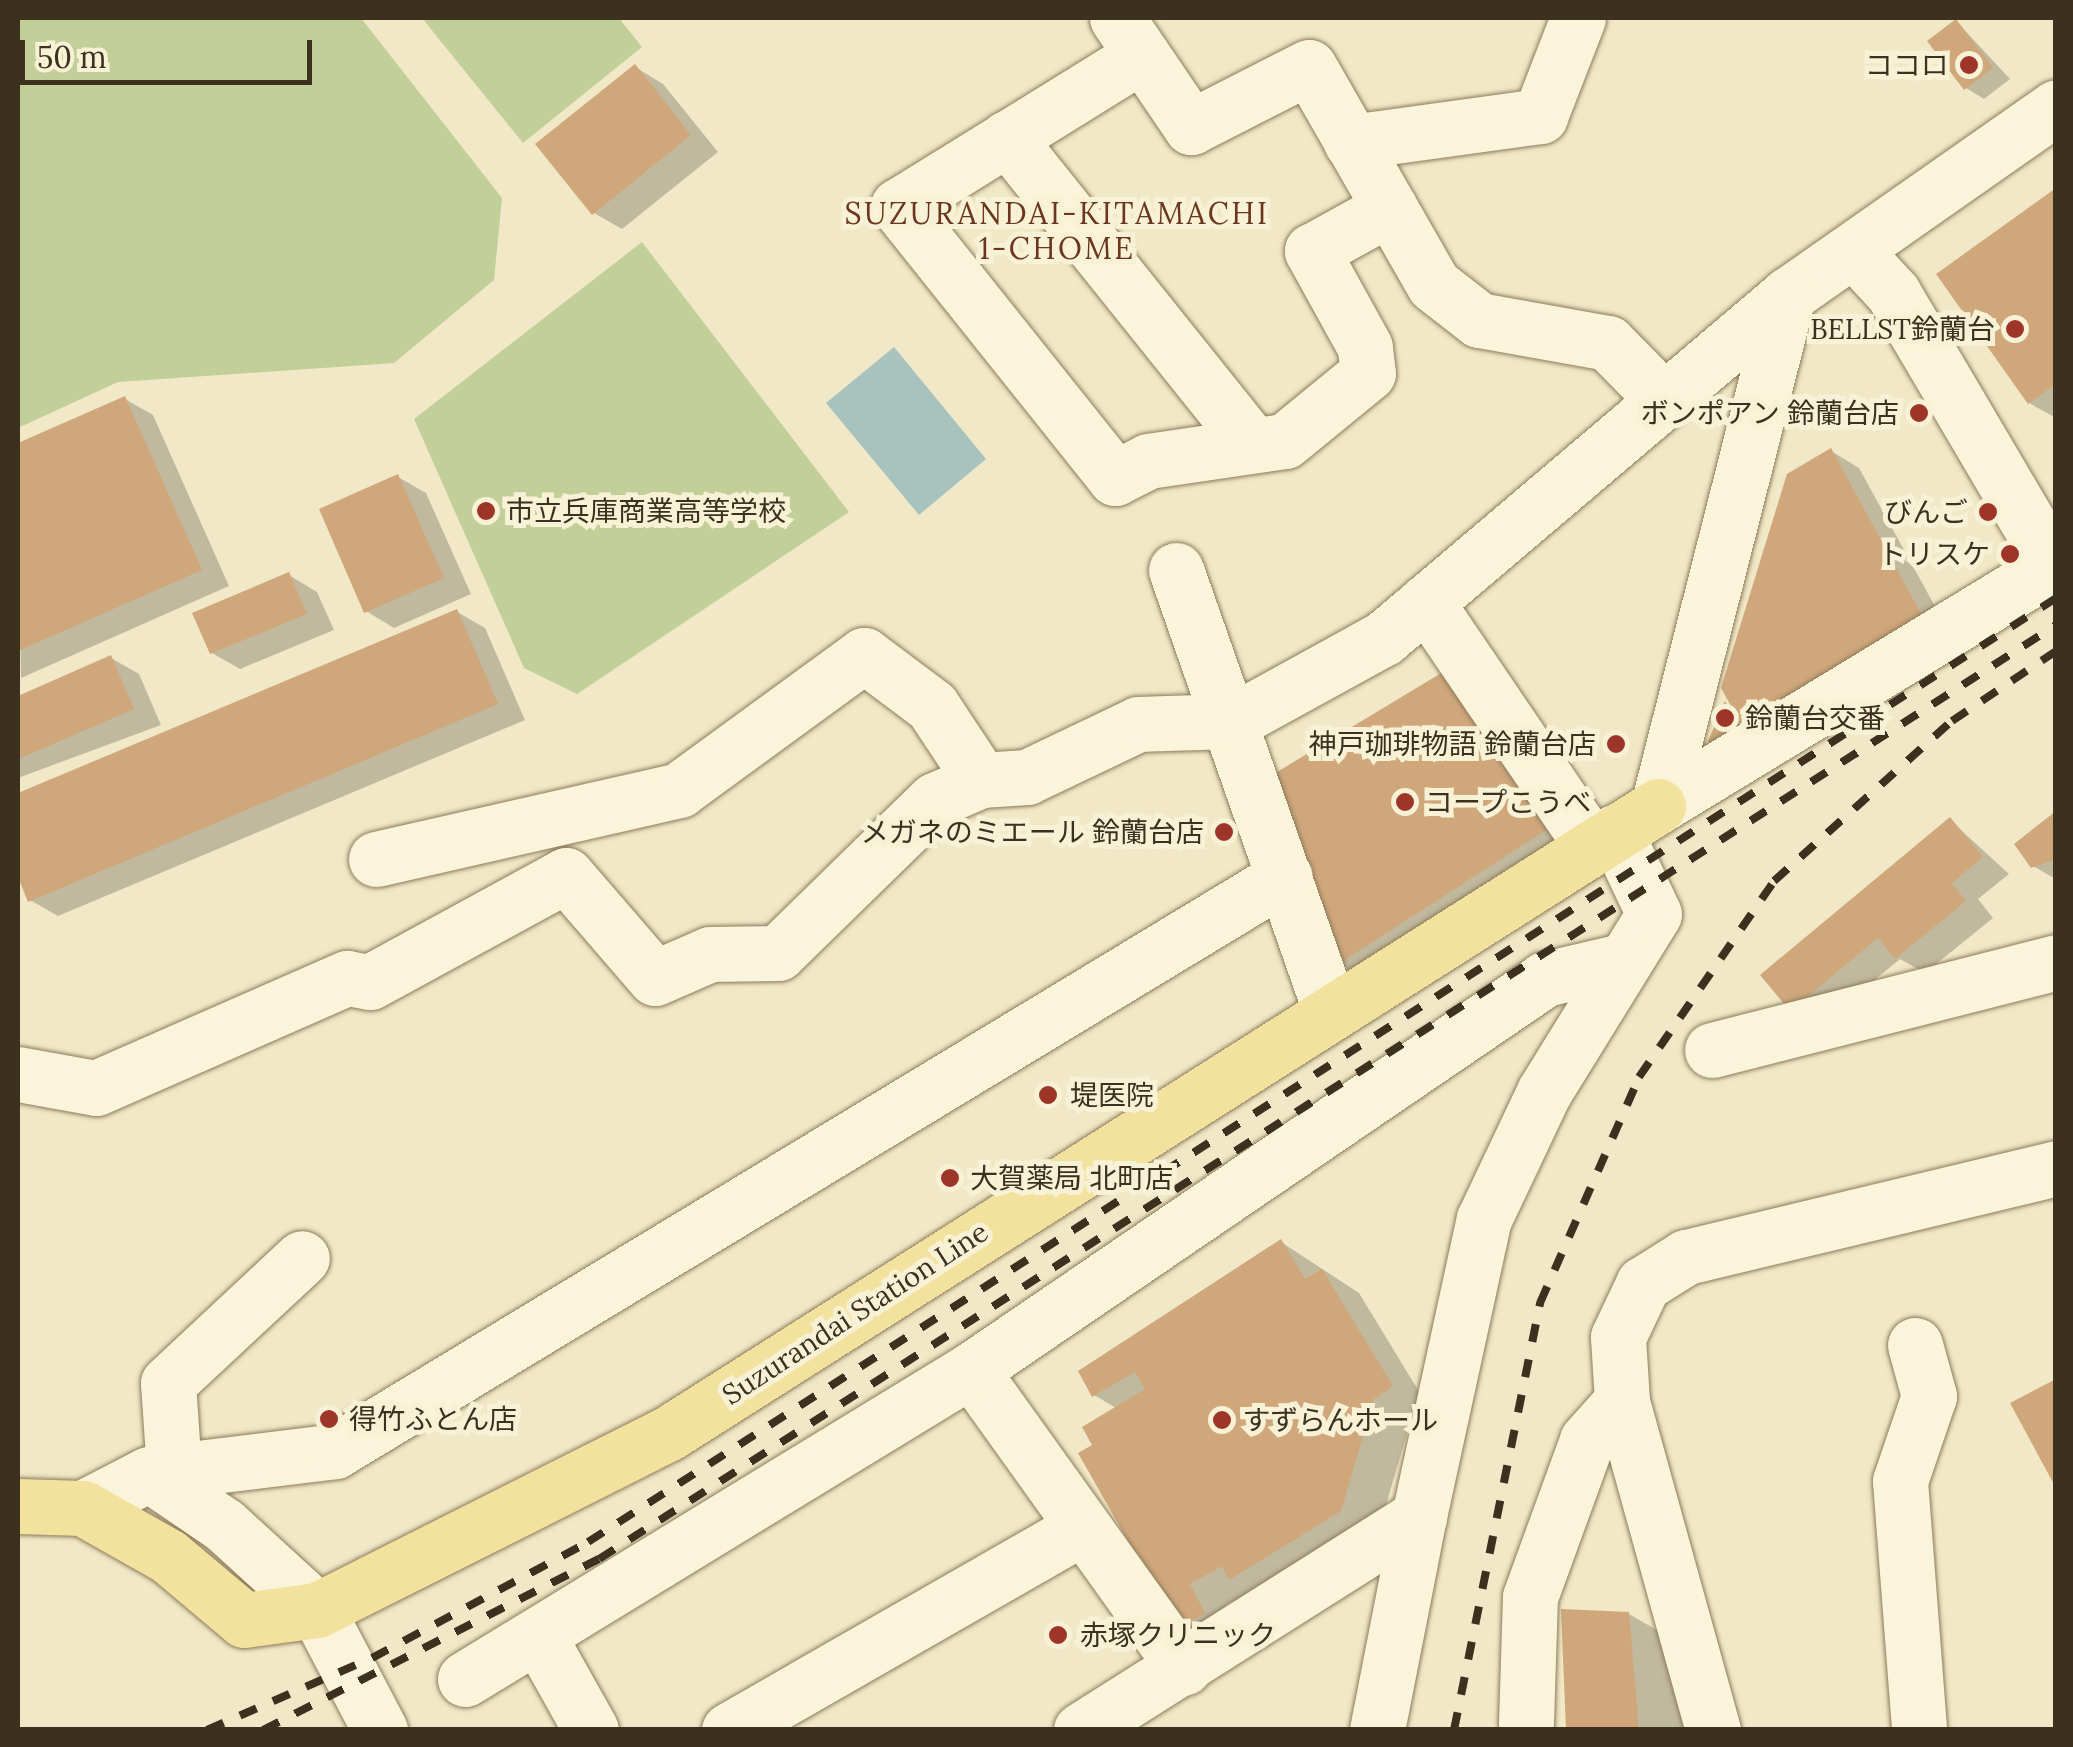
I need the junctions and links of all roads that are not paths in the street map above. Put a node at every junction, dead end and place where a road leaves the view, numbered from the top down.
1 (1578, 18) edge
2 (1129, 36) edge
3 (2056, 107) edge
4 (1008, 138) junction
5 (1351, 142) junction
6 (1390, 208) junction
7 (1857, 254) junction
8 (1788, 295) junction
9 (1660, 396) junction
10 (1253, 446) junction
11 (2054, 567) edge
12 (1176, 570) dead end
13 (1426, 602) junction
14 (1232, 720) junction
15 (981, 780) junction
16 (1622, 828) junction
17 (376, 859) dead end
18 (1285, 876) junction
19 (1622, 961) junction
20 (2056, 962) edge
21 (1330, 1009) junction
22 (1712, 1050) dead end
23 (18, 1074) edge
24 (2056, 1168) edge
25 (302, 1258) dead end
26 (1916, 1345) dead end
27 (971, 1370) junction
28 (1622, 1401) junction
29 (161, 1473) junction
30 (18, 1506) edge
31 (83, 1508) junction
32 (1419, 1516) junction
33 (1083, 1527) junction
34 (317, 1610) junction
35 (540, 1639) junction
36 (1184, 1668) junction
37 (465, 1679) dead end
38 (1526, 1723) dead end
39 (380, 1730) edge
40 (591, 1730) edge
41 (729, 1730) edge
42 (1081, 1730) edge
43 (1377, 1730) edge
44 (1713, 1730) edge
45 (1919, 1730) edge

1 - 5 street
2 - 4 street
2 - 5 street
3 - 7 street
4 - 10 street
4 - 10 street
5 - 6 street
6 - 9 street
6 - 10 street
7 - 8 street
7 - 11 street
8 - 9 street
8 - 16 street
9 - 13 street
11 - 16 street
12 - 14 street
13 - 14 street
13 - 16 street
14 - 15 street
14 - 18 street
15 - 17 street
15 - 23 street
16 - 19 street
16 - 21 main road, Suzurandai Station Line
18 - 21 street
18 - 29 street
19 - 27 street
19 - 32 street
20 - 22 street
21 - 34 main road, Suzurandai Station Line
24 - 28 street
25 - 29 street
26 - 45 street
27 - 33 street
27 - 35 street
28 - 38 street
28 - 44 street
29 - 31 street
29 - 34 street
30 - 31 main road, Suzurandai Station Line
31 - 34 main road, Suzurandai Station Line
32 - 36 street
32 - 43 street
33 - 36 street
33 - 41 street
34 - 39 street
35 - 37 street
35 - 40 street
36 - 42 street

